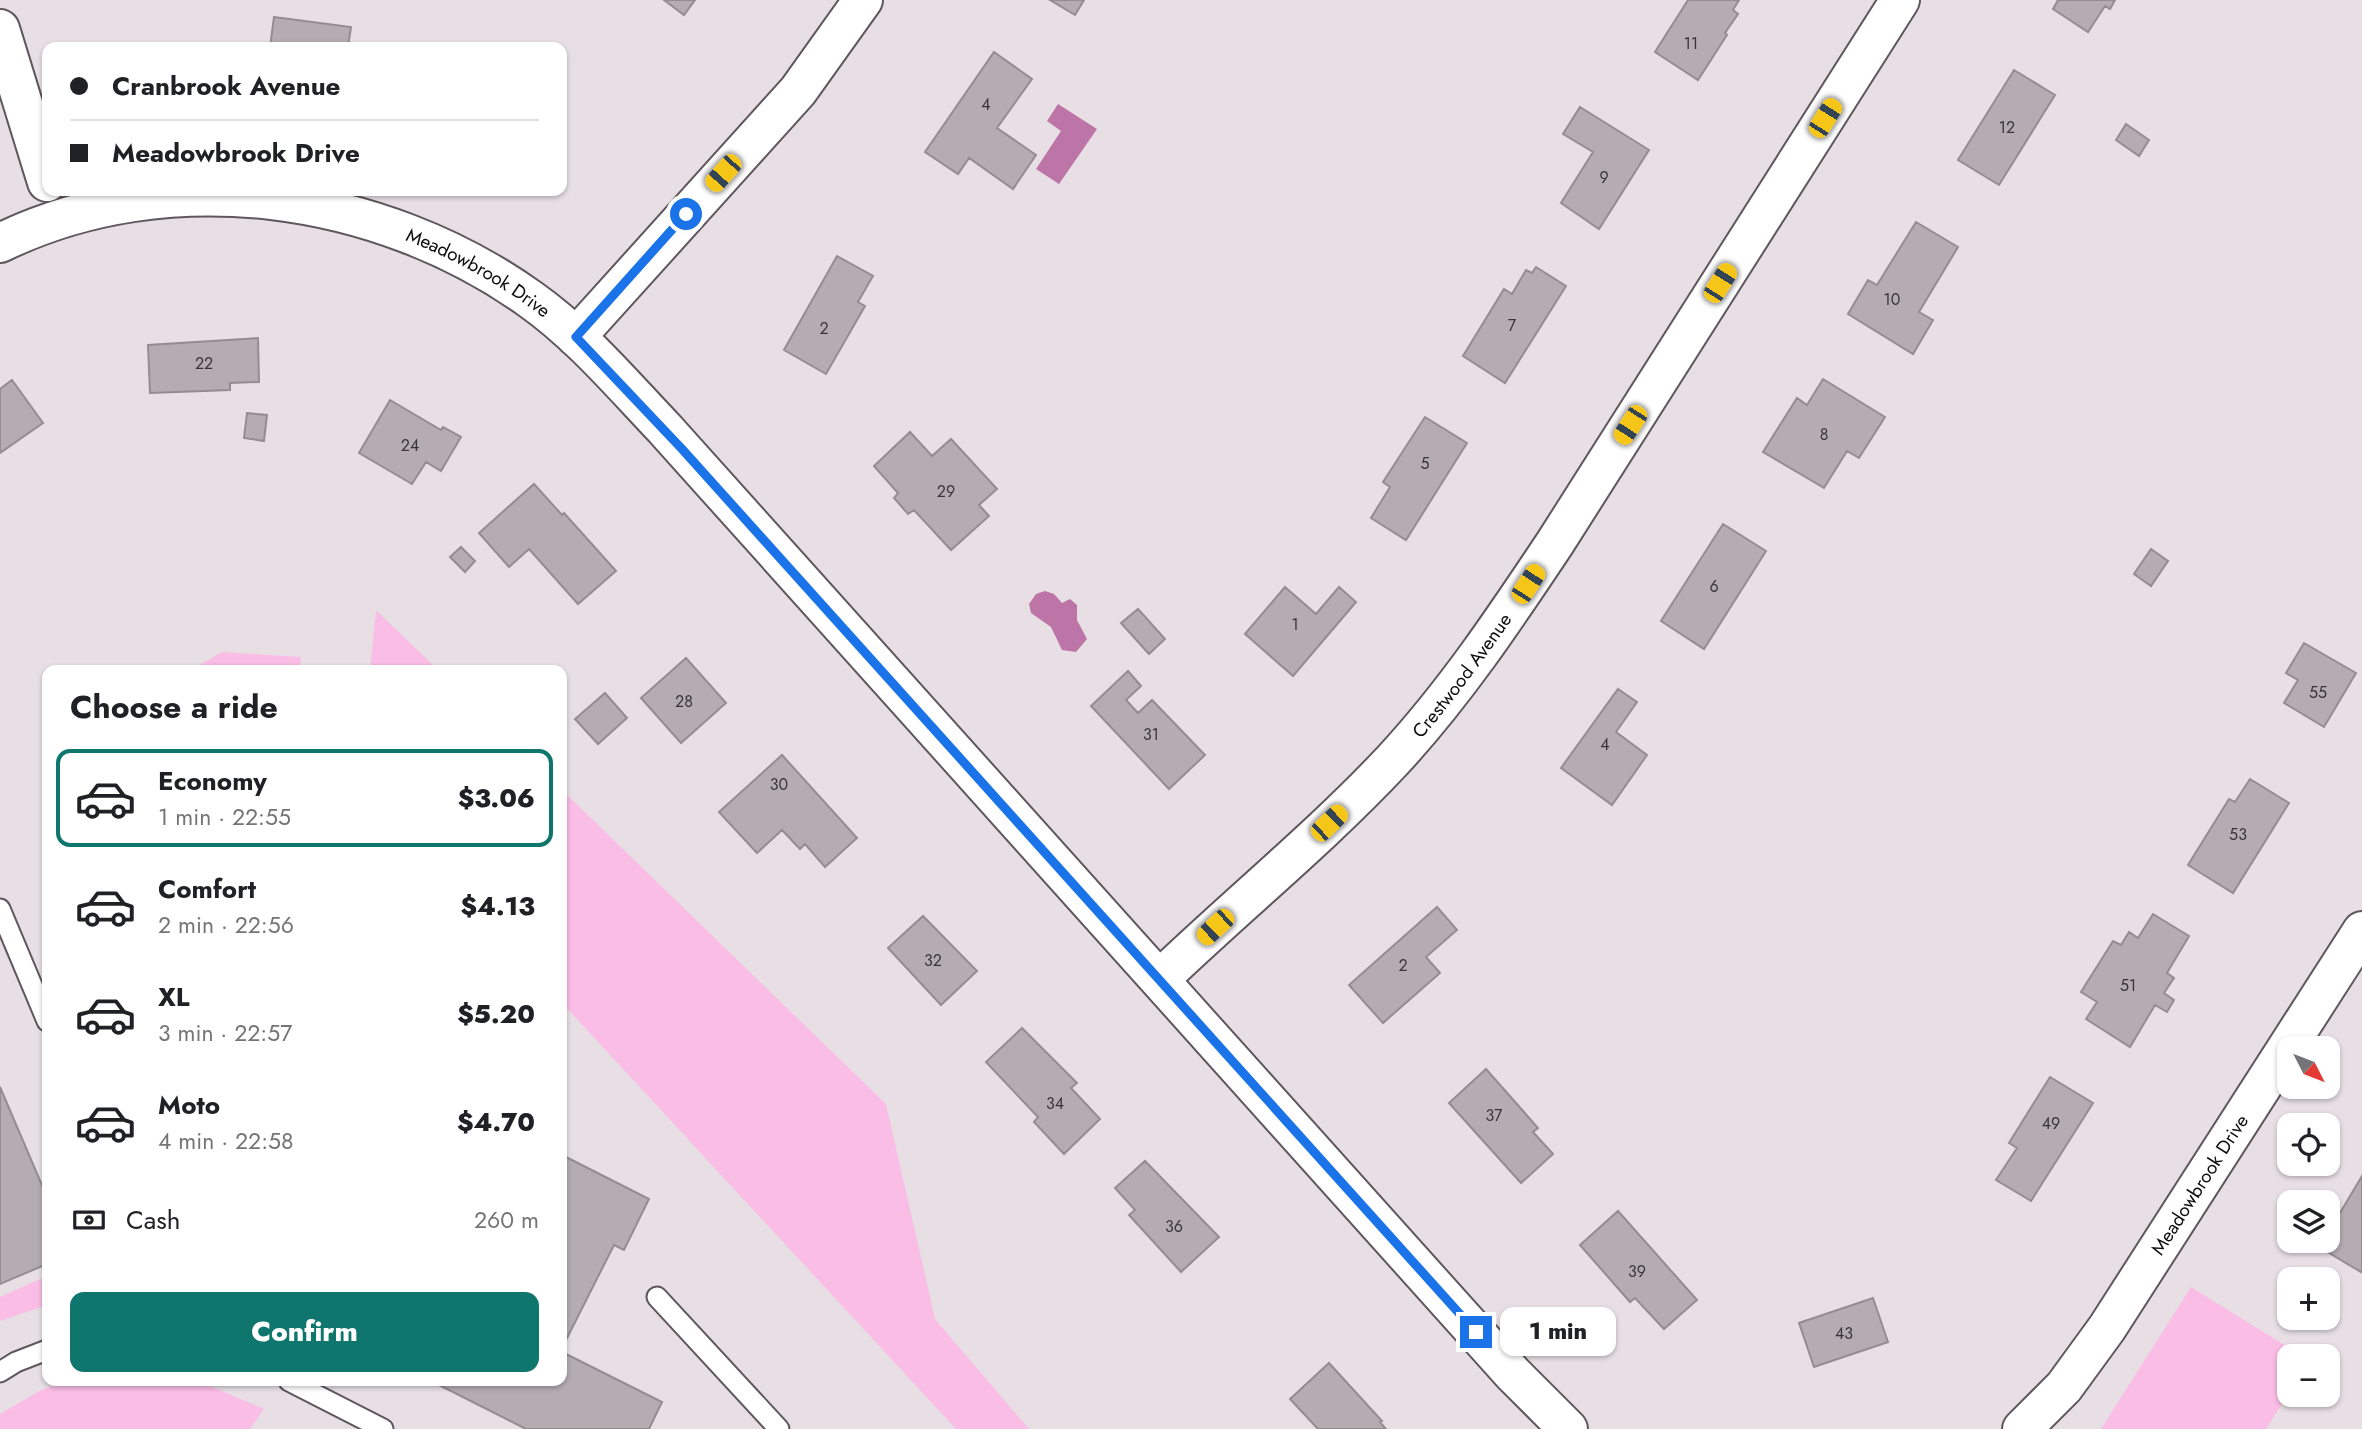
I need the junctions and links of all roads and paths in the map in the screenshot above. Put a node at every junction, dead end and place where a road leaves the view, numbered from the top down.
1 (863, 0) edge
2 (1900, 0) edge
3 (0, 29) edge
4 (42, 166) edge
5 (55, 205) edge
6 (0, 243) edge
7 (576, 337) junction
8 (0, 909) edge
9 (2362, 930) edge
10 (1160, 979) junction
11 (42, 1009) edge
12 (657, 1297) dead end
13 (42, 1352) edge
14 (0, 1372) edge
15 (299, 1386) edge
16 (383, 1429) edge
17 (779, 1429) edge
18 (1569, 1429) edge
19 (2022, 1429) edge

1 - 7 street
2 - 10 street, Crestwood Avenue
3 - 4 street
5 - 6 street, Meadowbrook Drive
5 - 7 street, Meadowbrook Drive
7 - 10 street, Meadowbrook Drive
8 - 11 lane
9 - 19 street, Meadowbrook Drive
10 - 18 street, Meadowbrook Drive
12 - 17 lane
13 - 14 lane
15 - 16 lane

